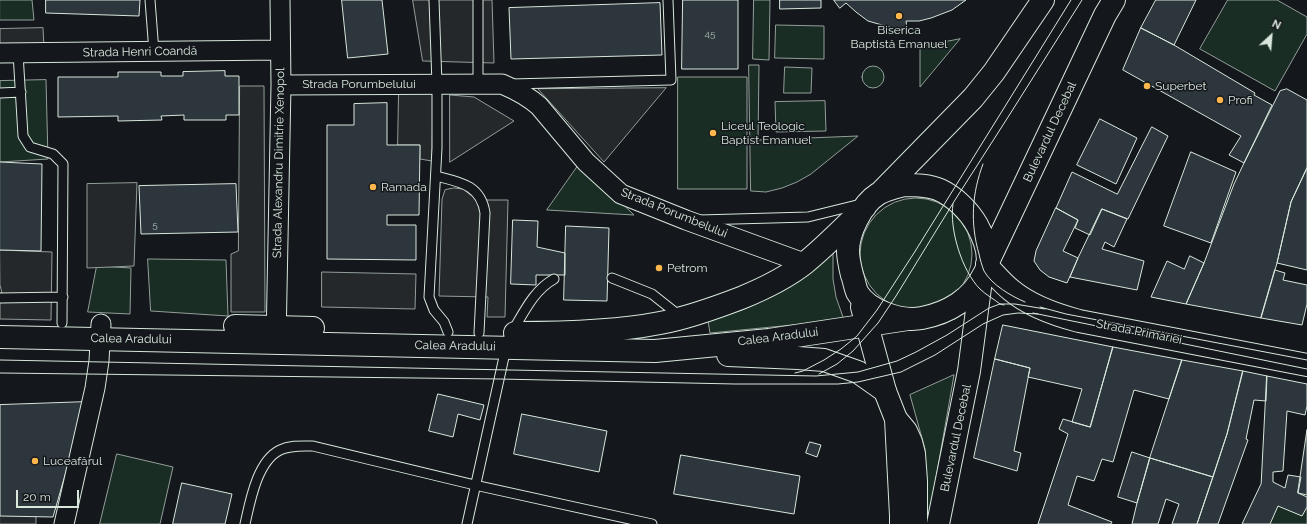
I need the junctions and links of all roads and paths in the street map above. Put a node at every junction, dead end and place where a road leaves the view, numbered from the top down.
1 (150, 0) edge
2 (280, 0) edge
3 (434, 0) edge
4 (478, 0) edge
5 (668, 0) edge
6 (1044, 0) edge
7 (1114, 0) edge
8 (280, 50) junction
9 (154, 52) junction
10 (9, 53) edge
11 (281, 84) junction
12 (437, 84) junction
13 (478, 84) junction
14 (502, 84) junction
15 (21, 92) junction
16 (0, 93) edge
17 (436, 176) junction
18 (871, 201) junction
19 (686, 220) junction
20 (804, 263) junction
21 (985, 270) junction
22 (554, 278) dead end
23 (612, 278) dead end
24 (857, 292) junction
25 (63, 297) junction
26 (0, 298) edge
27 (682, 318) junction
28 (908, 319) junction
29 (0, 323) edge
30 (62, 323) junction
31 (867, 325) junction
32 (101, 331) junction
33 (448, 332) junction
34 (479, 333) junction
35 (276, 334) junction
36 (0, 337) edge
37 (509, 340) junction
38 (655, 351) junction
39 (1307, 365) edge
40 (886, 391) junction
41 (896, 419) junction
42 (475, 484) junction
43 (64, 524) edge
44 (245, 524) edge
45 (467, 524) edge
46 (652, 524) edge
47 (901, 524) edge
48 (916, 524) edge
49 (938, 524) edge

1 - 9 lane
2 - 8 street, Strada Alexandru Dimitrie Xenopol
3 - 12 lane
4 - 13 lane
5 - 14 lane
6 - 18 main road
7 - 21 main road, Bulevardul Decebal
8 - 9 street, Strada Henri Coandă
8 - 11 street, Strada Alexandru Dimitrie Xenopol
9 - 10 street, Strada Henri Coandă
10 - 15 lane
11 - 12 street, Strada Porumbelului
11 - 35 street, Strada Alexandru Dimitrie Xenopol
12 - 13 street, Strada Porumbelului
12 - 17 lane
13 - 14 street, Strada Porumbelului
14 - 19 street, Strada Porumbelului
15 - 16 lane
15 - 25 lane
17 - 33 lane
17 - 34 lane
18 - 19 lane
18 - 20 main road, Calea Aradului
18 - 21 main road
18 - 24 main road
19 - 20 street, Strada Porumbelului
20 - 27 main road, Calea Aradului
21 - 28 main road
21 - 39 main road, Strada Primăriei
21 - 49 main road, Bulevardul Decebal
22 - 37 lane
23 - 27 lane
24 - 28 main road
24 - 31 main road
25 - 26 lane
25 - 30 lane
27 - 37 main road, Calea Aradului
28 - 31 main road, Calea Aradului
29 - 30 main road, Calea Aradului
30 - 32 main road, Calea Aradului
31 - 38 main road, Calea Aradului
31 - 40 main road
32 - 35 main road, Calea Aradului
32 - 36 main road, Calea Aradului
32 - 43 street
33 - 34 main road, Calea Aradului
33 - 35 main road, Calea Aradului
34 - 37 main road, Calea Aradului
35 - 37 main road, Calea Aradului
37 - 38 main road, Calea Aradului
37 - 42 lane
38 - 40 main road
40 - 41 main road
41 - 47 main road
41 - 48 main road
42 - 44 lane
42 - 45 lane
42 - 46 lane

